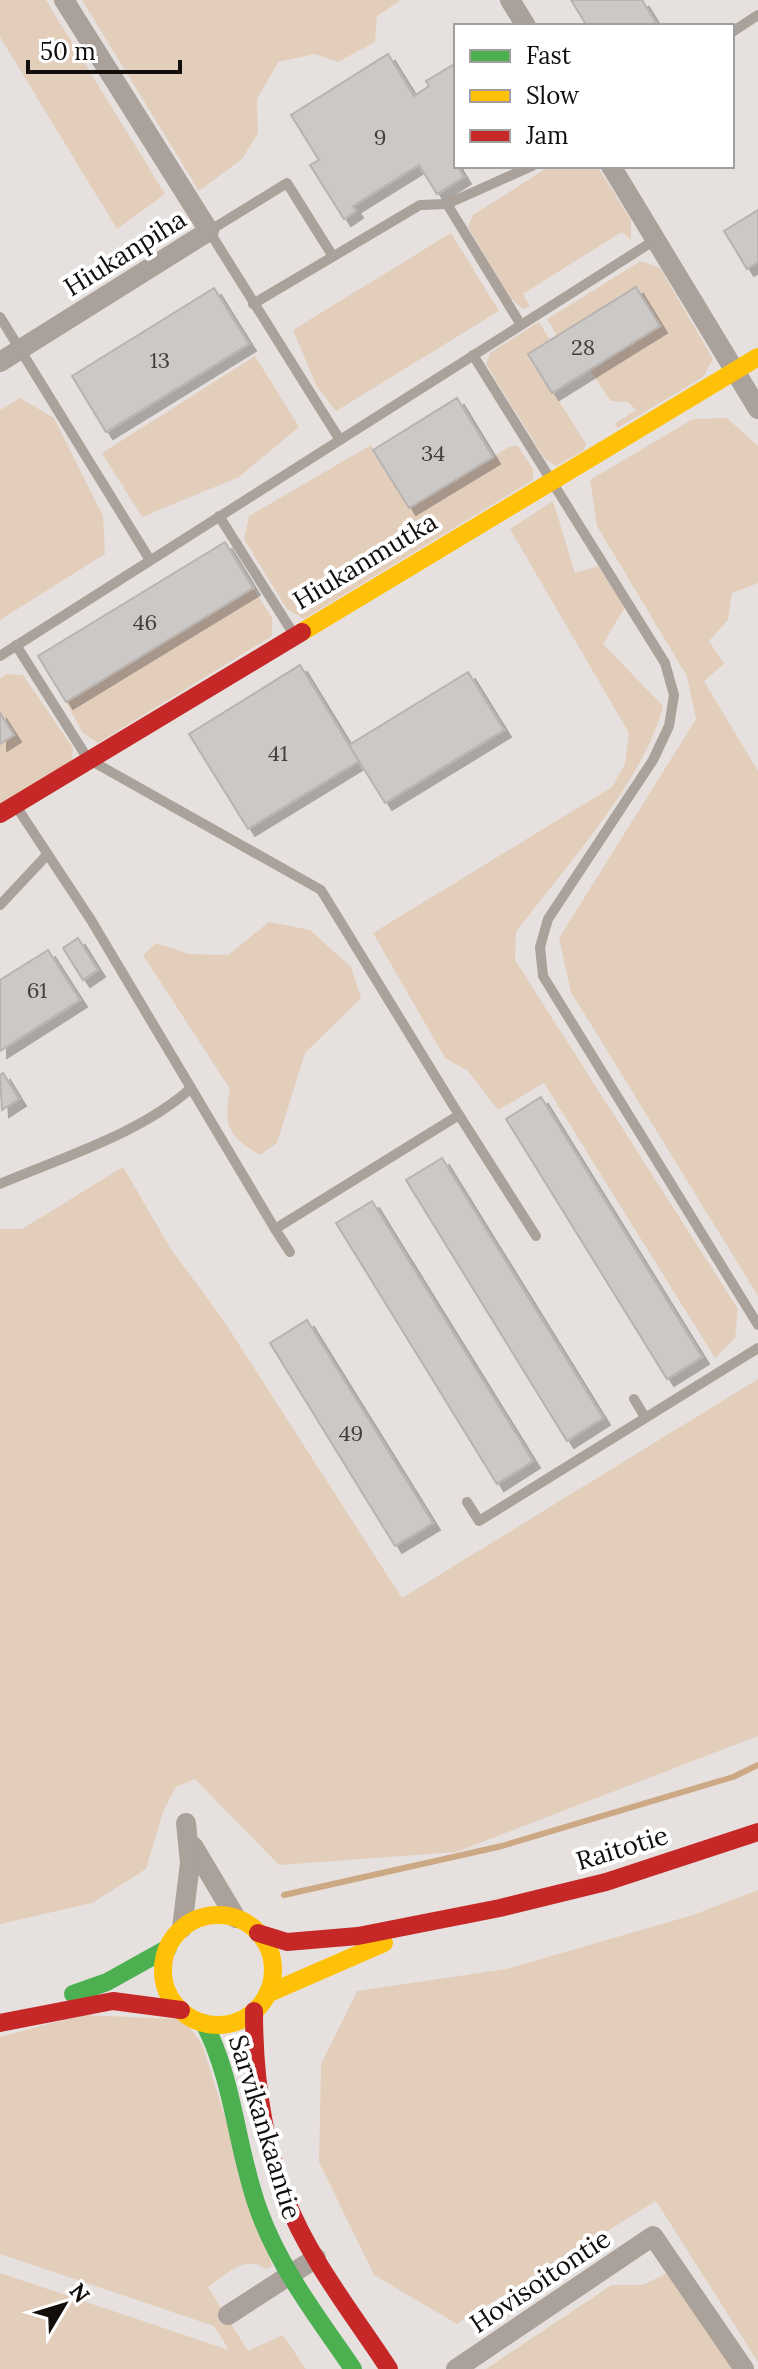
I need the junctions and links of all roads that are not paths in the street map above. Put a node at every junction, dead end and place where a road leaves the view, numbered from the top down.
1 (64, 0) edge
2 (510, 0) edge
3 (758, 15) edge
4 (525, 24) edge
5 (734, 31) edge
6 (528, 168) edge
7 (612, 168) edge
8 (447, 204) junction
9 (209, 231) junction
10 (655, 240) junction
11 (332, 255) junction
12 (253, 304) junction
13 (0, 317) edge
14 (521, 325) junction
15 (20, 349) junction
16 (473, 355) junction
17 (758, 357) edge
18 (0, 362) edge
19 (735, 371) junction
20 (758, 409) edge
21 (340, 440) junction
22 (552, 479) junction
23 (219, 516) junction
24 (150, 560) junction
25 (294, 634) junction
26 (16, 645) junction
27 (0, 656) edge
28 (88, 759) junction
29 (8, 809) edge
30 (46, 856) junction
31 (0, 905) edge
32 (191, 1088) junction
33 (459, 1115) junction
34 (0, 1184) edge
35 (275, 1229) junction
36 (536, 1236) dead end
37 (290, 1252) dead end
38 (758, 1325) edge
39 (758, 1348) edge
40 (634, 1399) dead end
41 (645, 1417) junction
42 (467, 1502) dead end
43 (758, 1832) edge
44 (500, 1908) junction
45 (236, 1918) junction
46 (182, 1928) junction
47 (258, 1933) junction
48 (168, 1948) junction
49 (267, 1994) junction
50 (181, 2010) junction
51 (254, 2011) junction
52 (0, 2021) edge
53 (204, 2023) junction
54 (316, 2258) junction
55 (292, 2274) junction
56 (228, 2315) dead end
57 (353, 2369) edge
58 (389, 2369) edge
59 (456, 2369) edge
60 (744, 2369) edge

1 - 9 street, Hiukanpiha
2 - 4 street
3 - 5 lane
6 - 8 lane
7 - 10 street
8 - 11 lane
8 - 14 lane
9 - 11 lane
9 - 12 lane
9 - 15 street, Hiukanpiha
10 - 14 lane
10 - 19 street
11 - 12 lane
12 - 21 lane
13 - 15 lane
14 - 16 lane
15 - 18 street, Hiukanpiha
15 - 24 lane
16 - 21 lane
16 - 22 lane
17 - 19 street, Hiukanmutka
19 - 20 street
19 - 22 street, Hiukanmutka
21 - 23 lane
22 - 25 street, Hiukanmutka
22 - 38 lane
23 - 24 lane
23 - 25 lane
24 - 26 lane
25 - 28 street, Hiukanmutka
26 - 27 lane
26 - 28 lane
28 - 29 street, Hiukanmutka
28 - 33 lane
29 - 30 lane
30 - 31 lane
30 - 32 lane
32 - 34 lane
32 - 35 lane
33 - 35 lane
33 - 36 lane
35 - 37 lane
39 - 41 lane
40 - 41 lane
41 - 42 lane
43 - 44 street, Raitotie
44 - 47 street, Raitotie
44 - 49 street, Raitotie
45 - 46 street
45 - 46 street
45 - 47 street
46 - 48 street
47 - 49 street
48 - 50 street
48 - 52 street
49 - 51 street
50 - 52 street
50 - 53 street
51 - 53 street
51 - 54 street, Sarvikankaantie
53 - 55 street, Sarvikankaantie
54 - 55 street
54 - 58 street, Sarvikankaantie
55 - 56 street
55 - 57 street, Sarvikankaantie
59 - 60 street, Hovisoitontie

